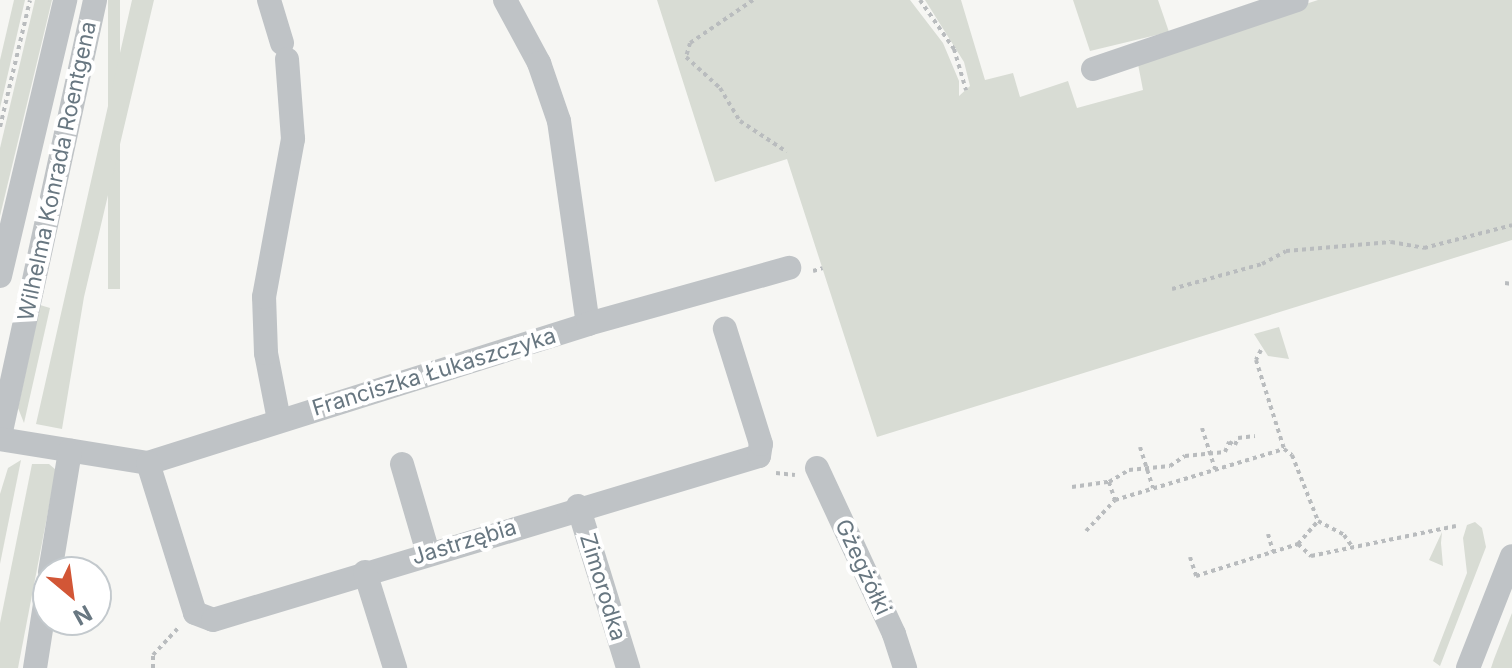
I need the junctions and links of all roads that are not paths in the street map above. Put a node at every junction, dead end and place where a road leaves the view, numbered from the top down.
1 (65, 0) edge
2 (95, 0) edge
3 (269, 0) edge
4 (505, 0) edge
5 (1297, 0) edge
6 (1093, 69) dead end
7 (789, 268) dead end
8 (0, 276) edge
9 (588, 324) junction
10 (725, 329) dead end
11 (279, 420) junction
12 (0, 437) edge
13 (70, 451) junction
14 (148, 463) junction
15 (402, 464) dead end
16 (817, 468) dead end
17 (578, 506) junction
18 (428, 553) junction
19 (53, 556) edge
20 (1512, 556) edge
21 (365, 572) junction
22 (40, 636) edge
23 (35, 668) edge
24 (395, 668) edge
25 (628, 668) edge
26 (905, 668) edge
27 (1468, 668) edge

1 - 8 street, Wilhelma Konrada Roentgena
2 - 12 street, Wilhelma Konrada Roentgena
3 - 11 street
4 - 9 street
5 - 6 street
7 - 9 street, Franciszka Łukaszczyka
9 - 11 street, Franciszka Łukaszczyka
10 - 17 street, Jastrzębia
11 - 14 street, Franciszka Łukaszczyka
12 - 13 street
13 - 14 street
13 - 19 street
14 - 21 street, Jastrzębia
15 - 18 street
16 - 26 street, Gżegżółki
17 - 18 street, Jastrzębia
17 - 25 street, Zimorodka
18 - 21 street, Jastrzębia
20 - 27 street
21 - 24 street
22 - 23 street

